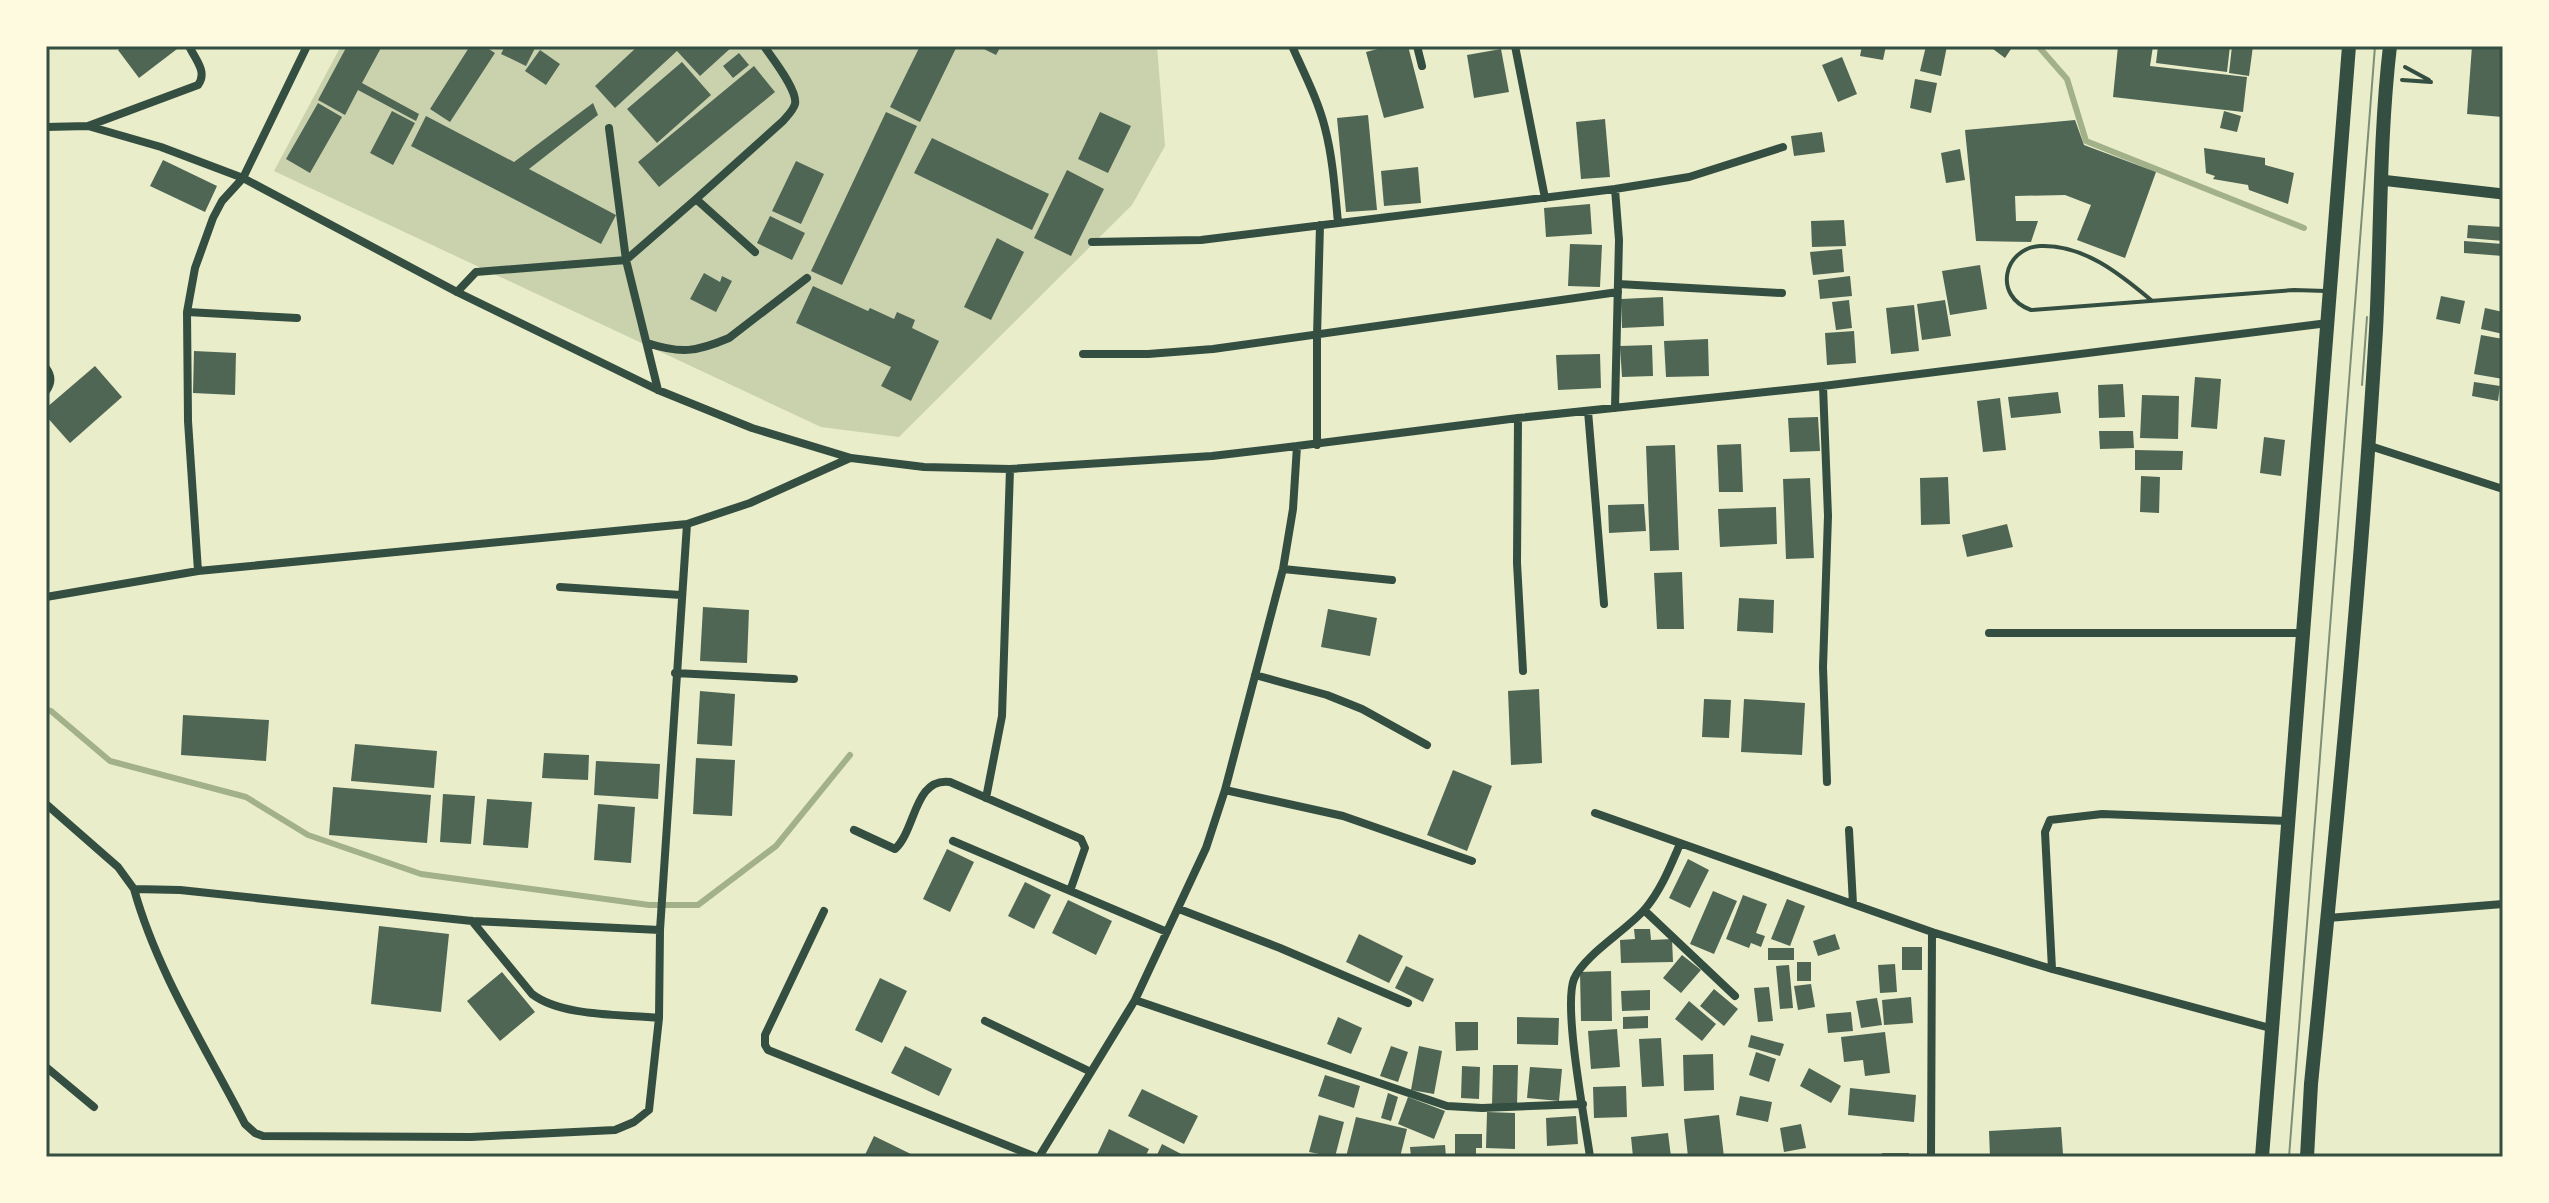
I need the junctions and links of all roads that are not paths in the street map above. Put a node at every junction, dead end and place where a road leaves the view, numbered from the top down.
1 (189, 46) edge
2 (307, 46) edge
3 (764, 46) edge
4 (1292, 46) edge
5 (1417, 46) edge
6 (1515, 46) edge
7 (2349, 46) edge
8 (2390, 52) edge
9 (1422, 66) dead end
10 (88, 126) junction
11 (46, 127) edge
12 (609, 128) dead end
13 (1783, 147) dead end
14 (243, 178) junction
15 (2381, 180) junction
16 (1615, 189) junction
17 (2503, 194) edge
18 (1545, 198) junction
19 (696, 199) junction
20 (1338, 223) junction
21 (1320, 225) junction
22 (1092, 242) dead end
23 (755, 252) dead end
24 (626, 260) junction
25 (807, 278) dead end
26 (1618, 288) junction
27 (2330, 291) junction
28 (457, 292) junction
29 (1782, 293) dead end
30 (2151, 300) junction
31 (187, 312) junction
32 (297, 318) dead end
33 (2328, 323) junction
34 (1317, 336) junction
35 (647, 343) junction
36 (1083, 354) dead end
37 (46, 368) edge
38 (1823, 386) junction
39 (658, 390) junction
40 (46, 391) edge
41 (1615, 408) junction
42 (1588, 411) junction
43 (1518, 418) junction
44 (1317, 445) junction
45 (2367, 445) junction
46 (1297, 446) junction
47 (851, 458) junction
48 (1010, 469) junction
49 (2503, 489) edge
50 (687, 524) junction
51 (1283, 569) junction
52 (198, 571) junction
53 (1392, 580) dead end
54 (560, 587) dead end
55 (681, 595) junction
56 (46, 597) edge
57 (1604, 604) dead end
58 (1989, 633) dead end
59 (2305, 633) junction
60 (1523, 671) dead end
61 (675, 673) junction
62 (1255, 675) junction
63 (794, 679) dead end
64 (1427, 745) dead end
65 (1827, 782) dead end
66 (1225, 790) junction
67 (986, 798) junction
68 (46, 804) edge
69 (1595, 813) dead end
70 (2288, 821) junction
71 (854, 830) dead end
72 (1849, 830) dead end
73 (953, 841) dead end
74 (1680, 844) junction
75 (1472, 861) dead end
76 (134, 889) junction
77 (1070, 891) junction
78 (1853, 904) junction
79 (2503, 904) edge
80 (1179, 909) junction
81 (1644, 910) junction
82 (824, 911) dead end
83 (2328, 918) junction
84 (472, 921) junction
85 (660, 930) junction
86 (1167, 932) junction
87 (1932, 932) junction
88 (2052, 969) junction
89 (1735, 996) dead end
90 (1135, 1000) junction
91 (1408, 1003) dead end
92 (659, 1018) junction
93 (985, 1021) dead end
94 (2270, 1028) junction
95 (46, 1067) edge
96 (1091, 1072) junction
97 (1583, 1104) junction
98 (94, 1107) dead end
99 (1037, 1157) edge
100 (1590, 1157) edge
101 (1931, 1157) edge
102 (2262, 1157) edge
103 (2307, 1157) edge

1 - 10 street
2 - 14 street
3 - 19 street
4 - 20 street
5 - 9 street
6 - 18 street
7 - 27 highway
8 - 15 highway
10 - 11 street
10 - 14 street
12 - 24 street
13 - 16 street
14 - 28 street
14 - 31 street
15 - 17 street
15 - 45 highway
16 - 18 street
16 - 26 street
18 - 20 street
19 - 23 street
19 - 24 street
20 - 21 street
21 - 22 street
21 - 34 street
24 - 28 street
24 - 35 street
25 - 35 street
26 - 29 street
26 - 34 street
26 - 41 street
27 - 30 lane
27 - 33 highway
28 - 39 street
30 - 30 lane
31 - 32 street
31 - 52 street
33 - 38 street
33 - 59 highway
34 - 36 street
34 - 44 street
35 - 39 street
37 - 40 street
38 - 41 street
38 - 65 street
39 - 47 street
41 - 42 street
42 - 43 street
42 - 57 street
43 - 44 street
43 - 60 street
44 - 46 street
45 - 49 street
45 - 83 highway
46 - 48 street
46 - 51 street
47 - 48 street
47 - 50 street
48 - 67 street
50 - 52 street
50 - 55 street
51 - 53 street
51 - 62 street
52 - 56 street
54 - 55 street
55 - 61 street
58 - 59 street
59 - 70 highway
61 - 63 street
61 - 85 street
62 - 64 street
62 - 66 street
66 - 75 street
66 - 80 street
67 - 71 street
67 - 77 street
68 - 76 street
69 - 74 street
70 - 88 street
70 - 94 highway
72 - 78 street
73 - 77 street
74 - 78 street
74 - 81 street
76 - 84 street
76 - 92 street
77 - 86 street
78 - 87 street
79 - 83 street
80 - 86 street
80 - 91 street
81 - 89 street
81 - 97 street
82 - 99 street
83 - 103 highway
84 - 85 street
84 - 92 street
85 - 92 street
86 - 90 street
87 - 88 street
87 - 101 street
88 - 94 street
90 - 96 street
90 - 97 street
93 - 96 street
94 - 102 highway
95 - 98 street
96 - 99 street
97 - 100 street

